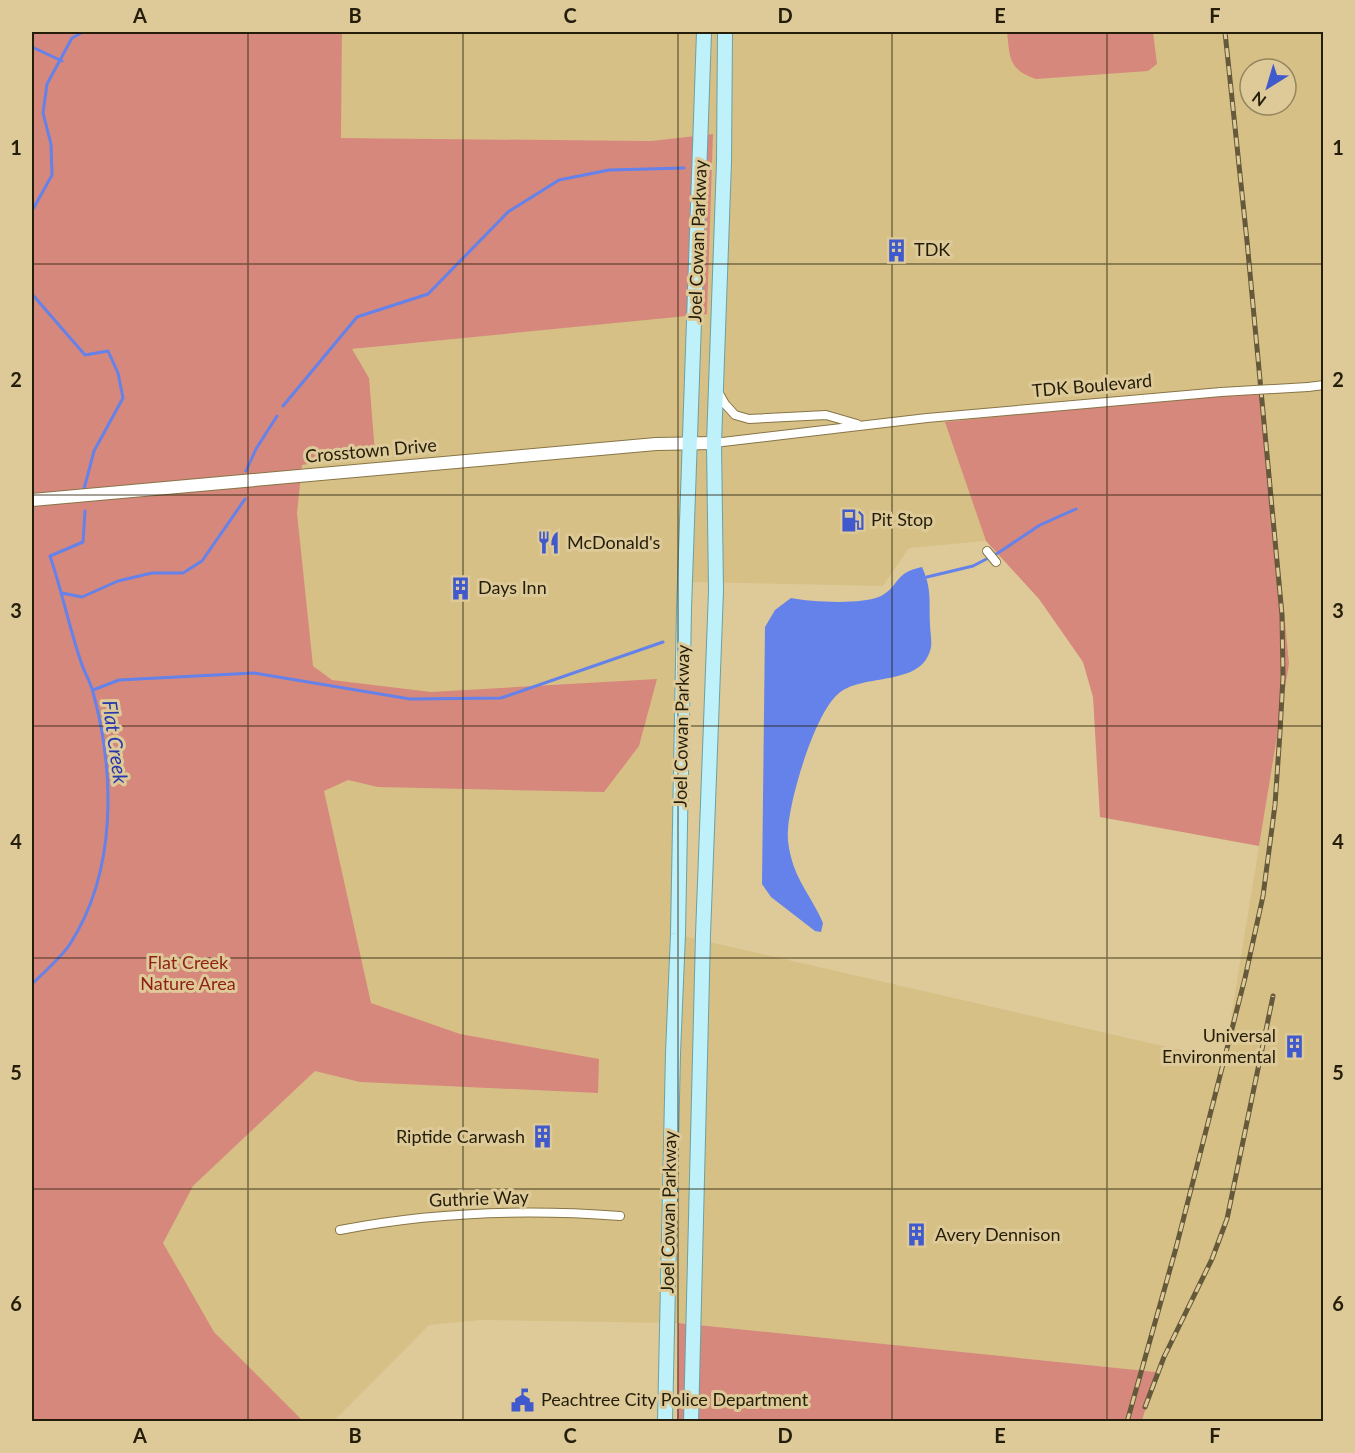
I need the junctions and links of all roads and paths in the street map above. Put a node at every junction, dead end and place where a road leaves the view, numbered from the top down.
1 (704, 32) edge
2 (725, 32) edge
3 (1323, 385) edge
4 (716, 388) junction
5 (863, 426) junction
6 (691, 443) junction
7 (714, 443) junction
8 (32, 500) edge
9 (987, 551) dead end
10 (996, 562) dead end
11 (620, 1216) dead end
12 (339, 1230) dead end
13 (665, 1422) edge
14 (691, 1422) edge

1 - 6 main road, Joel Cowan Parkway
2 - 4 main road, Joel Cowan Parkway
3 - 5 street, TDK Boulevard, bridge
4 - 5 street, TDK Boulevard
4 - 7 main road, Joel Cowan Parkway
5 - 7 street, TDK Boulevard
6 - 7 street, Crosstown Drive
6 - 8 street, Crosstown Drive
6 - 13 main road, Joel Cowan Parkway
7 - 14 main road, Joel Cowan Parkway
9 - 10 street
11 - 12 street, Guthrie Way

